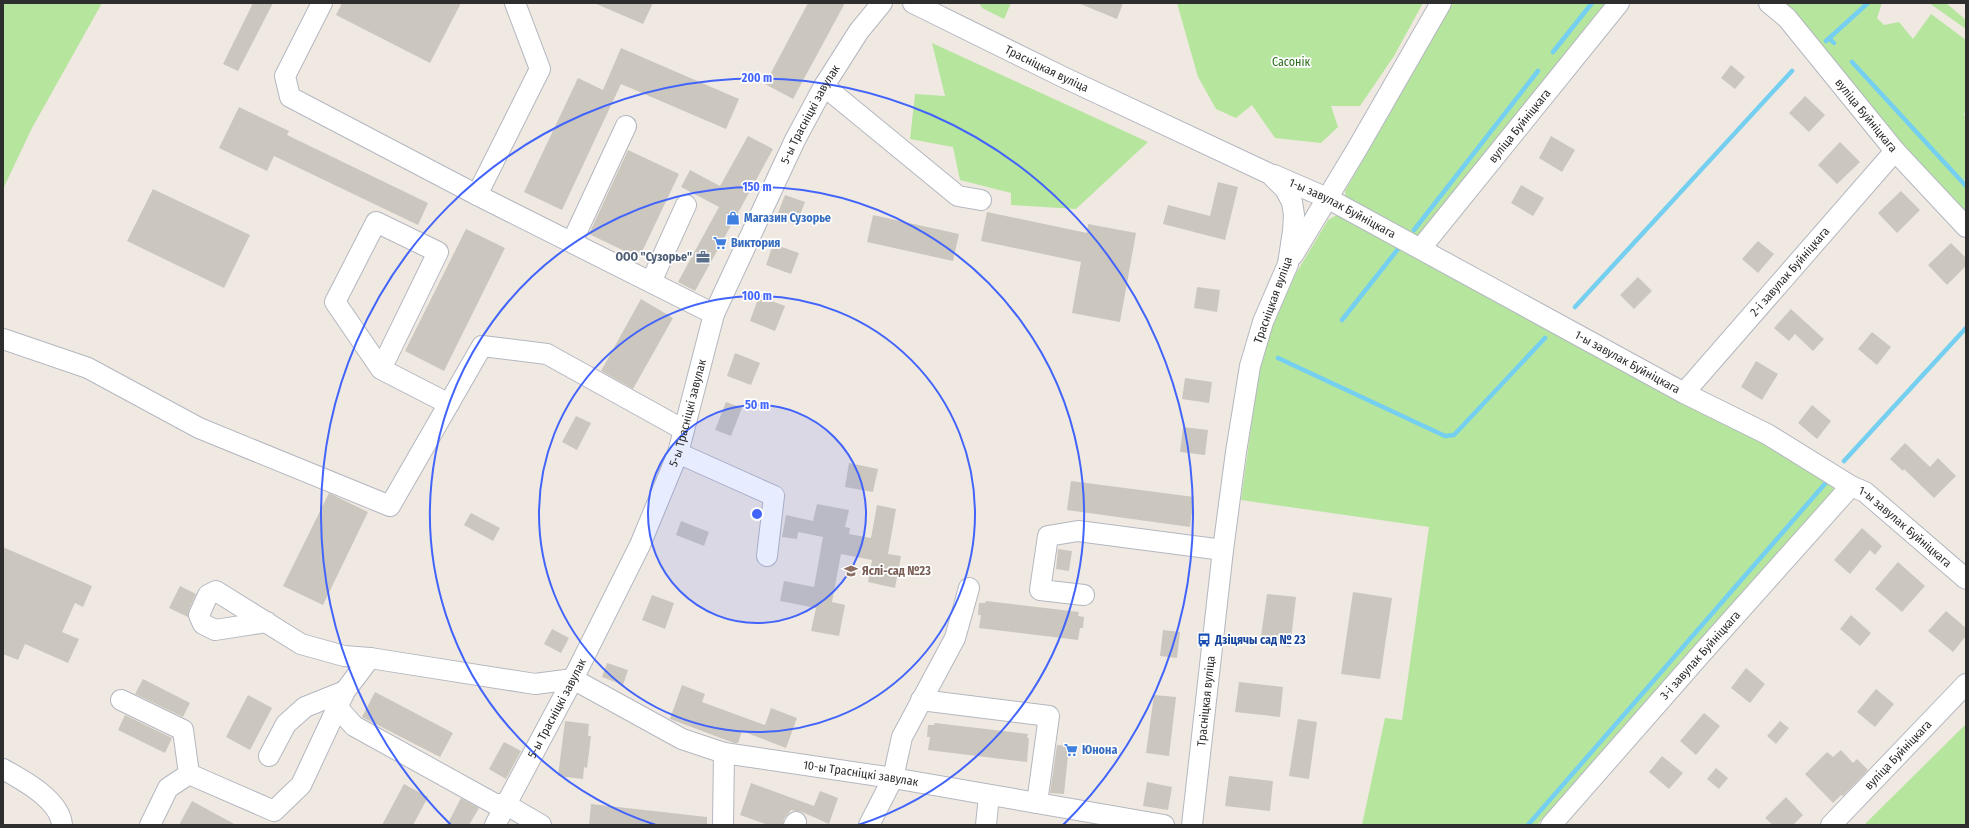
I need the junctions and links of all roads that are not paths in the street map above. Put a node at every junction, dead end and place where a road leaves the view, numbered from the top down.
1 (322, 3) edge
2 (515, 3) edge
3 (913, 3) edge
4 (1441, 3) edge
5 (1619, 3) edge
6 (1769, 3) edge
7 (874, 6) edge
8 (824, 86) junction
9 (626, 126) dead end
10 (1895, 151) junction
11 (1270, 174) junction
12 (477, 194) junction
13 (1327, 198) junction
14 (981, 200) dead end
15 (686, 205) dead end
16 (1966, 227) edge
17 (572, 242) junction
18 (1421, 248) junction
19 (1288, 264) junction
20 (651, 282) junction
21 (714, 314) junction
22 (3, 339) edge
23 (381, 369) junction
24 (1684, 393) junction
25 (449, 404) junction
26 (684, 430) junction
27 (678, 453) junction
28 (1851, 486) junction
29 (1223, 550) junction
30 (767, 556) dead end
31 (1966, 579) edge
32 (969, 588) dead end
33 (1084, 595) dead end
34 (267, 622) dead end
35 (370, 658) junction
36 (573, 679) junction
37 (1966, 684) edge
38 (341, 699) junction
39 (122, 700) dead end
40 (921, 700) junction
41 (724, 752) junction
42 (269, 756) dead end
43 (3, 769) edge
44 (189, 774) junction
45 (893, 778) junction
46 (989, 795) junction
47 (1037, 803) junction
48 (505, 804) junction
49 (276, 818) edge
50 (1098, 819) edge
51 (62, 825) edge
52 (150, 825) edge
53 (495, 825) edge
54 (541, 825) edge
55 (723, 825) edge
56 (868, 825) edge
57 (986, 825) edge
58 (1164, 825) edge
59 (1191, 825) edge
60 (1551, 825) edge
61 (1831, 825) edge

1 - 12 street
2 - 12 street
3 - 11 street, Трасніцкая вуліца
4 - 13 street
5 - 18 street, вуліца Буйніцкага
6 - 10 street, вуліца Буйніцкага
7 - 8 street, 5-ы Трасніцкі завулак
8 - 14 street
8 - 21 street, 5-ы Трасніцкі завулак
9 - 17 street
10 - 16 street, вуліца Буйніцкага
10 - 24 street, 2-і завулак Буйніцкага
11 - 13 street, 1-ы завулак Буйніцкага
11 - 19 street, Трасніцкая вуліца
12 - 17 street
13 - 18 street, 1-ы завулак Буйніцкага
13 - 19 street
15 - 20 street
17 - 20 street
18 - 24 street, 1-ы завулак Буйніцкага
19 - 29 street, Трасніцкая вуліца
20 - 21 street
21 - 26 street, 5-ы Трасніцкі завулак
22 - 25 street
23 - 23 street
23 - 25 street
24 - 28 street, 1-ы завулак Буйніцкага
25 - 26 street
26 - 27 street, 5-ы Трасніцкі завулак
27 - 30 street
27 - 36 street, 5-ы Трасніцкі завулак
28 - 31 street, 1-ы завулак Буйніцкага
28 - 60 street, 3-і завулак Буйніцкага
29 - 33 street
29 - 59 street, Трасніцкая вуліца
32 - 40 street
34 - 35 street
35 - 36 street
35 - 38 street
36 - 41 street, 10-ы Трасніцкі завулак
36 - 48 street, 5-ы Трасніцкі завулак
37 - 61 street, вуліца Буйніцкага
38 - 42 street
38 - 48 street
38 - 49 street
39 - 44 street
40 - 45 street
40 - 47 street
41 - 45 street, 10-ы Трасніцкі завулак
41 - 55 street
43 - 51 street
44 - 49 street
44 - 52 street
45 - 46 street, 10-ы Трасніцкі завулак
45 - 56 street
46 - 47 street, 10-ы Трасніцкі завулак
46 - 57 street
47 - 50 street, 10-ы Трасніцкі завулак
48 - 53 street, 5-ы Трасніцкі завулак
48 - 54 street
50 - 58 street, 10-ы Трасніцкі завулак

